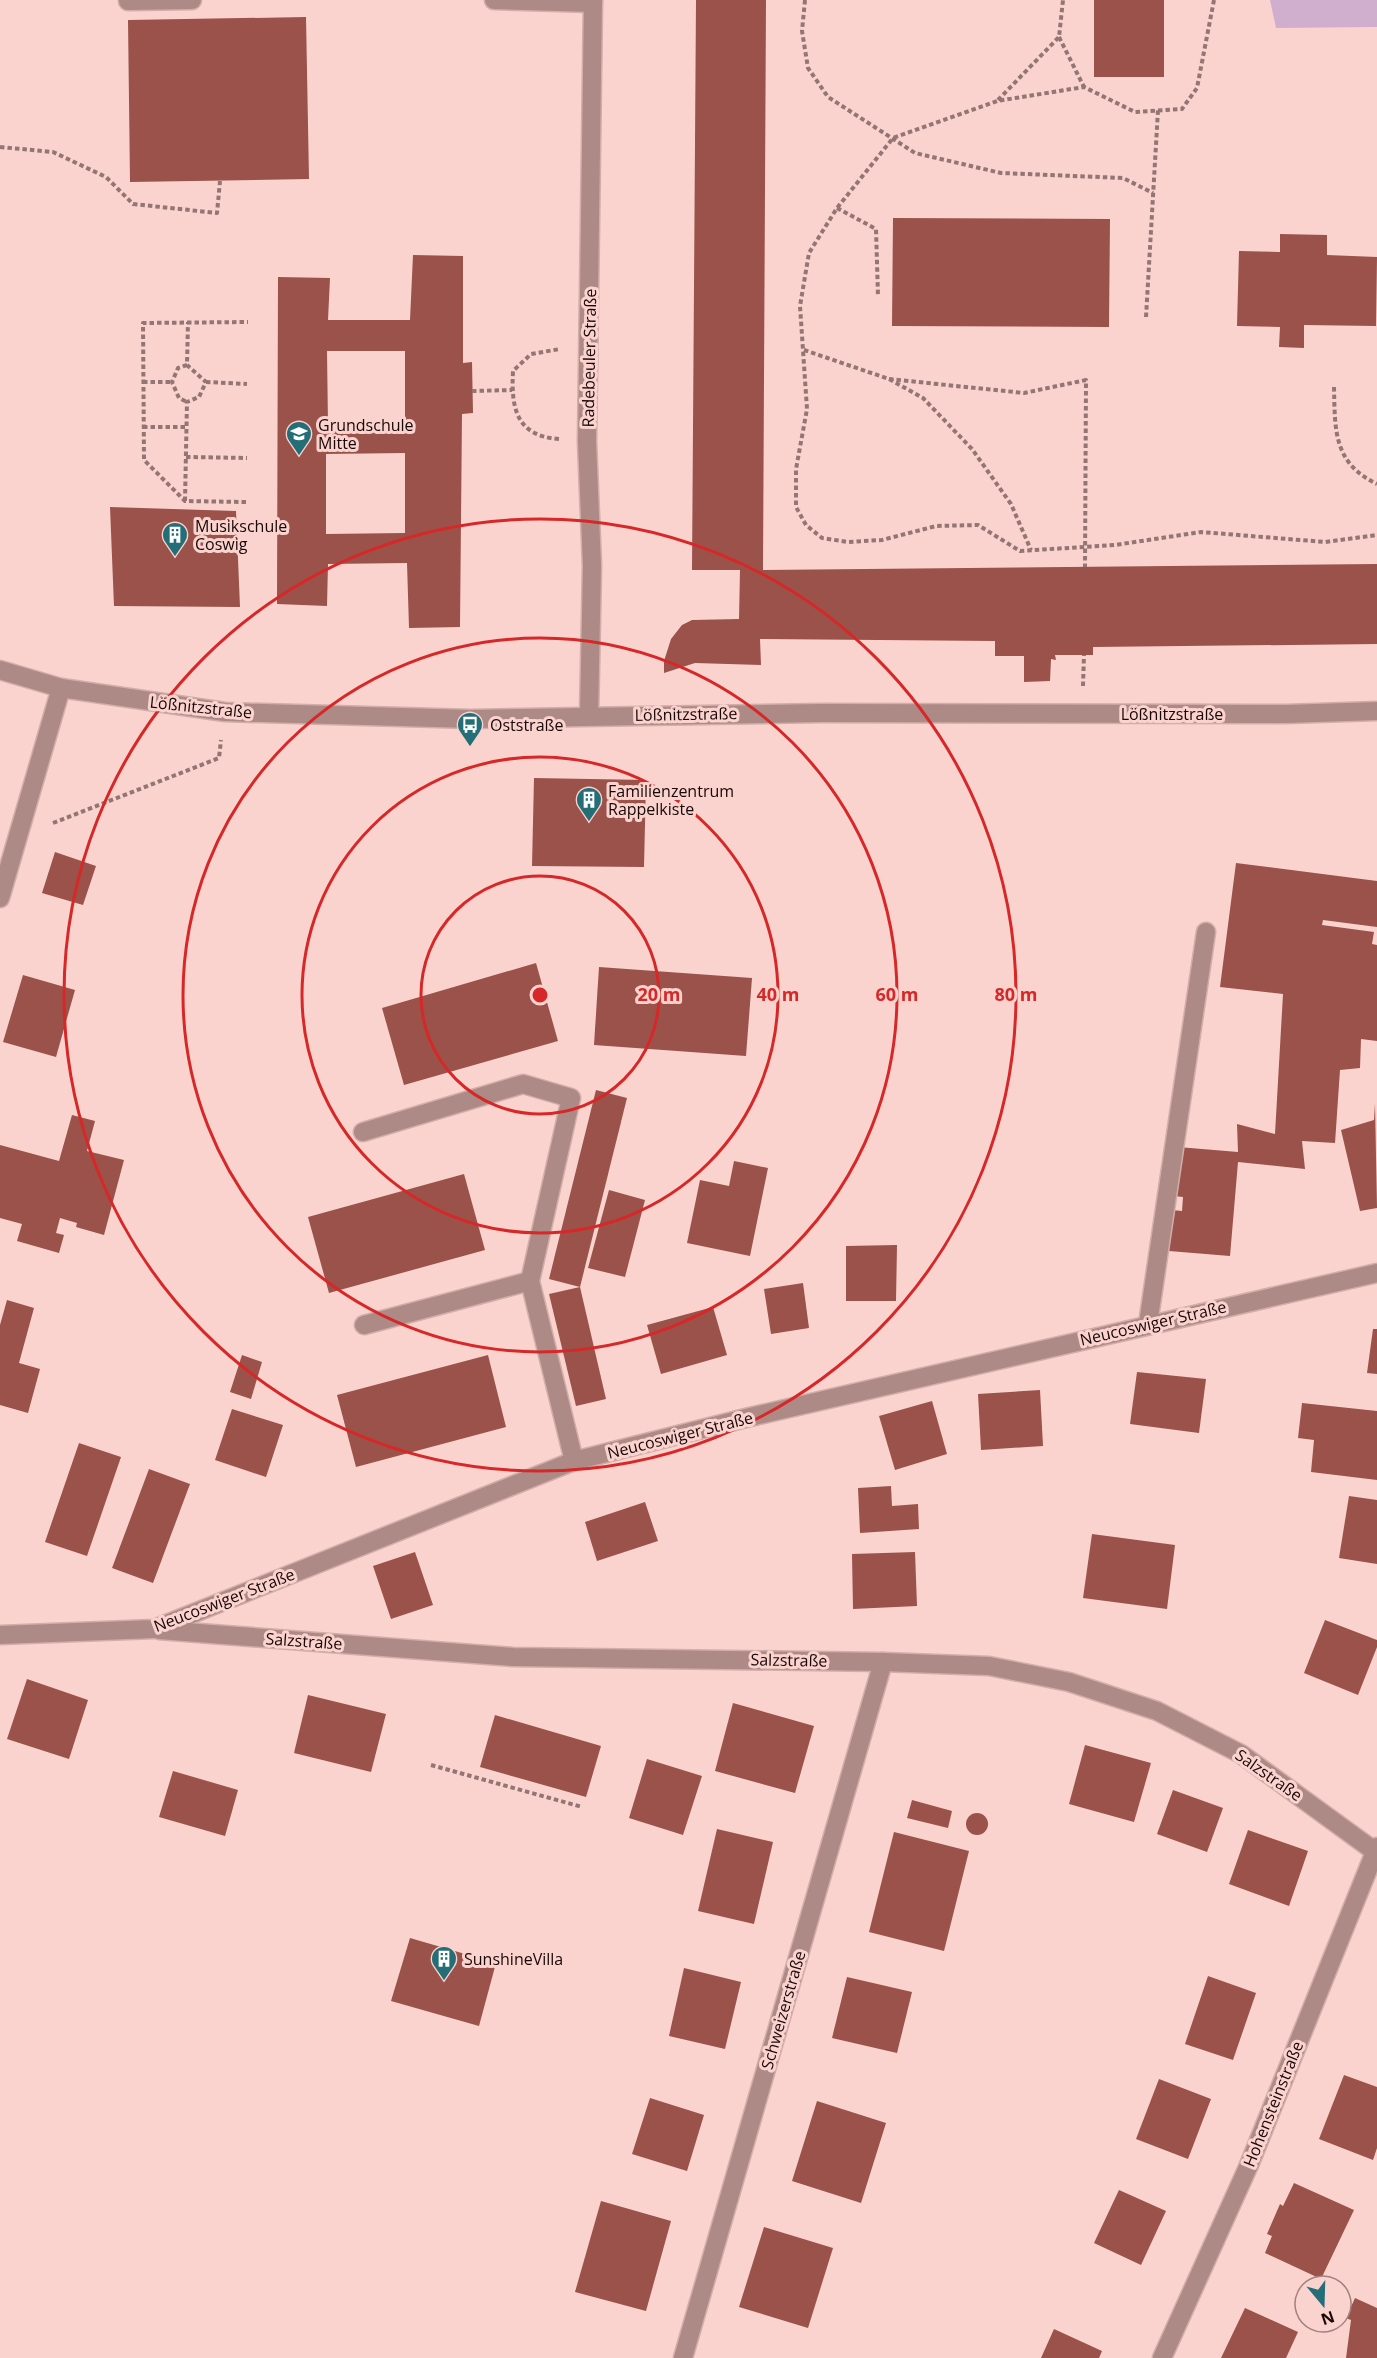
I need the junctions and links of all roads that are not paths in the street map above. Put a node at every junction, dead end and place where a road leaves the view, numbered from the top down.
1 (192, 0) edge
2 (494, 0) edge
3 (128, 1) edge
4 (593, 2) edge
5 (0, 670) edge
6 (61, 688) junction
7 (1377, 711) edge
8 (589, 716) junction
9 (9, 838) edge
10 (0, 898) edge
11 (1206, 932) dead end
12 (363, 1132) dead end
13 (1377, 1273) edge
14 (530, 1281) junction
15 (1148, 1324) junction
16 (364, 1325) dead end
17 (574, 1461) junction
18 (154, 1629) junction
19 (0, 1635) edge
20 (883, 1662) junction
21 (1376, 1850) edge
22 (684, 2358) edge
23 (1161, 2358) edge

1 - 3 street
2 - 4 street
4 - 8 street, Radebeuler Straße
5 - 6 street, Lößnitzstraße
6 - 8 street, Lößnitzstraße
6 - 9 street
7 - 8 street, Lößnitzstraße
9 - 10 street
11 - 15 street
12 - 14 street
13 - 15 street, Neucoswiger Straße
14 - 16 street
14 - 17 street
15 - 17 street, Neucoswiger Straße
17 - 18 street, Neucoswiger Straße
18 - 19 street, Neucoswiger Straße
18 - 20 street, Salzstraße
20 - 21 street, Salzstraße
20 - 22 street, Schweizerstraße
21 - 23 street, Hohensteinstraße

